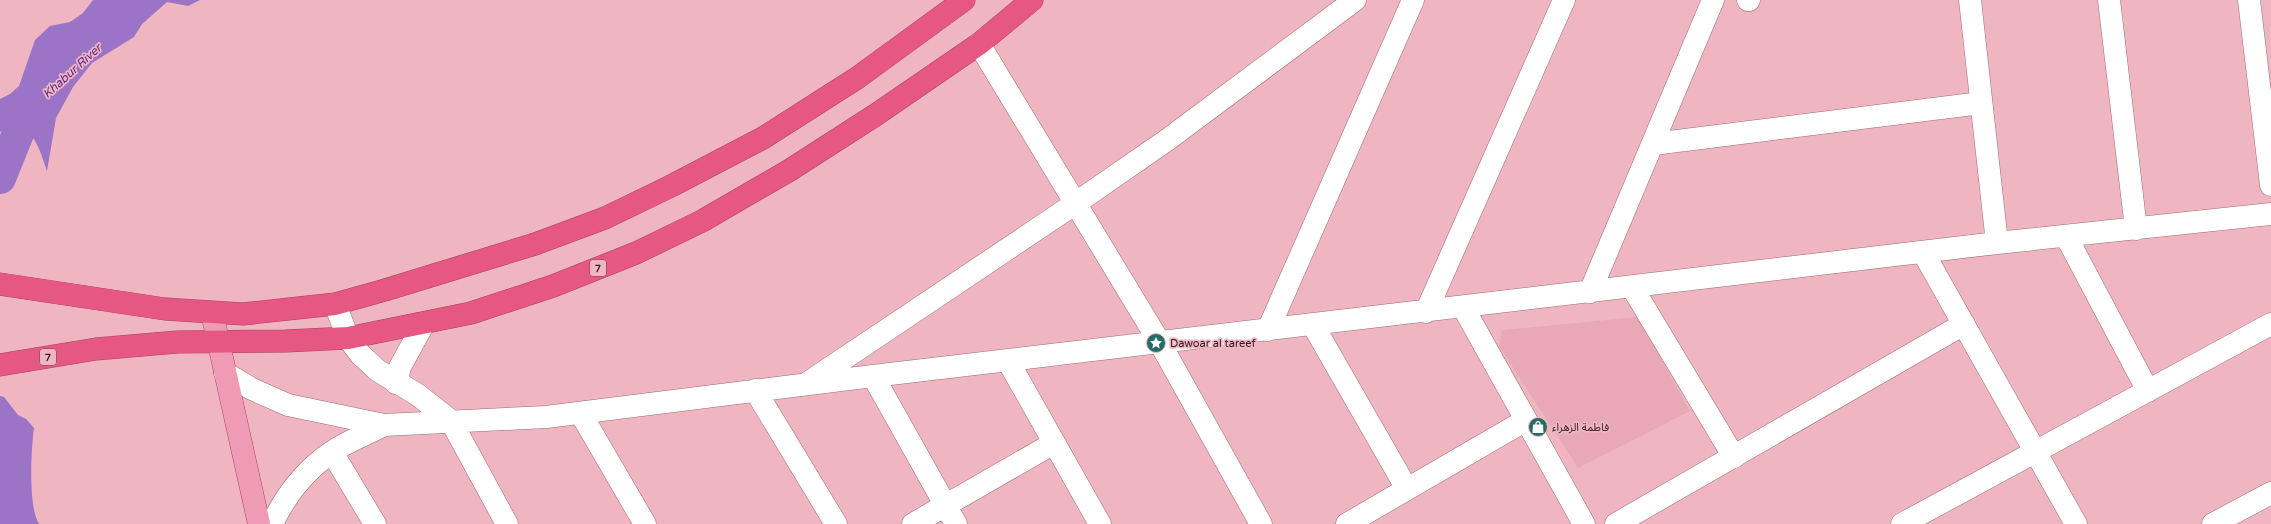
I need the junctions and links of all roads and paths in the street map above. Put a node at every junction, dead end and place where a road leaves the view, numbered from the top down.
1 (964, 0) edge
2 (1032, 0) edge
3 (1355, 0) edge
4 (1414, 0) edge
5 (1564, 0) edge
6 (1713, 0) edge
7 (1970, 0) edge
8 (2109, 0) edge
9 (2249, 0) edge
10 (979, 44) junction
11 (2263, 54) edge
12 (1981, 103) junction
13 (1652, 144) junction
14 (2271, 185) edge
15 (1076, 203) junction
16 (2271, 214) edge
17 (2136, 229) junction
18 (2066, 236) junction
19 (1997, 244) junction
20 (1923, 252) junction
21 (0, 284) edge
22 (1632, 287) junction
23 (1590, 292) junction
24 (335, 304) junction
25 (1463, 307) junction
26 (1426, 312) junction
27 (212, 313) junction
28 (424, 322) junction
29 (1964, 324) junction
30 (2271, 324) edge
31 (1313, 325) junction
32 (1268, 330) junction
33 (348, 338) junction
34 (218, 342) junction
35 (1160, 343) junction
36 (1008, 361) junction
37 (0, 365) edge
38 (225, 373) junction
39 (873, 376) junction
40 (396, 383) junction
41 (804, 385) junction
42 (755, 390) junction
43 (2148, 391) junction
44 (581, 414) junction
45 (1526, 420) junction
46 (451, 421) junction
47 (384, 425) junction
48 (1054, 443) junction
49 (332, 452) junction
50 (2035, 452) junction
51 (1734, 456) junction
52 (1407, 489) junction
53 (2271, 493) edge
54 (946, 505) junction
55 (259, 524) edge
56 (272, 524) edge
57 (375, 524) edge
58 (506, 524) edge
59 (645, 524) edge
60 (836, 524) edge
61 (913, 524) edge
62 (956, 524) edge
63 (1100, 524) edge
64 (1261, 524) edge
65 (1347, 524) edge
66 (1584, 524) edge
67 (1616, 524) edge
68 (1902, 524) edge
69 (2076, 524) edge
70 (2213, 524) edge

1 - 24 highway
2 - 10 highway, 7
3 - 15 street
4 - 32 street
5 - 26 street
6 - 13 street
7 - 12 street
8 - 17 street
9 - 11 street
10 - 15 street
10 - 28 highway, 7
11 - 14 street
12 - 13 street
12 - 19 street
13 - 23 street
15 - 35 street
15 - 41 street
16 - 17 street
17 - 18 street
18 - 19 street
18 - 43 street
19 - 20 street
20 - 22 street
20 - 29 street
21 - 27 highway
22 - 23 street
22 - 51 street
23 - 25 street
24 - 27 highway
24 - 33 street
25 - 26 street
25 - 45 street
26 - 31 street
27 - 34 main road
28 - 33 highway, 7
28 - 40 street
29 - 50 street
29 - 51 street
30 - 43 street
31 - 32 street
31 - 52 street
32 - 35 street
33 - 34 highway, 7
33 - 40 street
34 - 37 highway, 7
34 - 38 main road
35 - 36 street
35 - 64 street
36 - 39 street
36 - 48 street
38 - 47 street
38 - 55 main road
39 - 41 street
39 - 54 street
40 - 46 street
41 - 42 street
42 - 44 street
42 - 60 street
43 - 50 street
44 - 46 street
44 - 59 street
45 - 52 street
45 - 66 street
46 - 47 street
46 - 58 street
47 - 49 street
48 - 54 street
48 - 63 street
49 - 56 street
49 - 57 street
50 - 68 street
50 - 69 street
51 - 67 street
52 - 65 street
53 - 70 street
54 - 61 street
54 - 62 street

